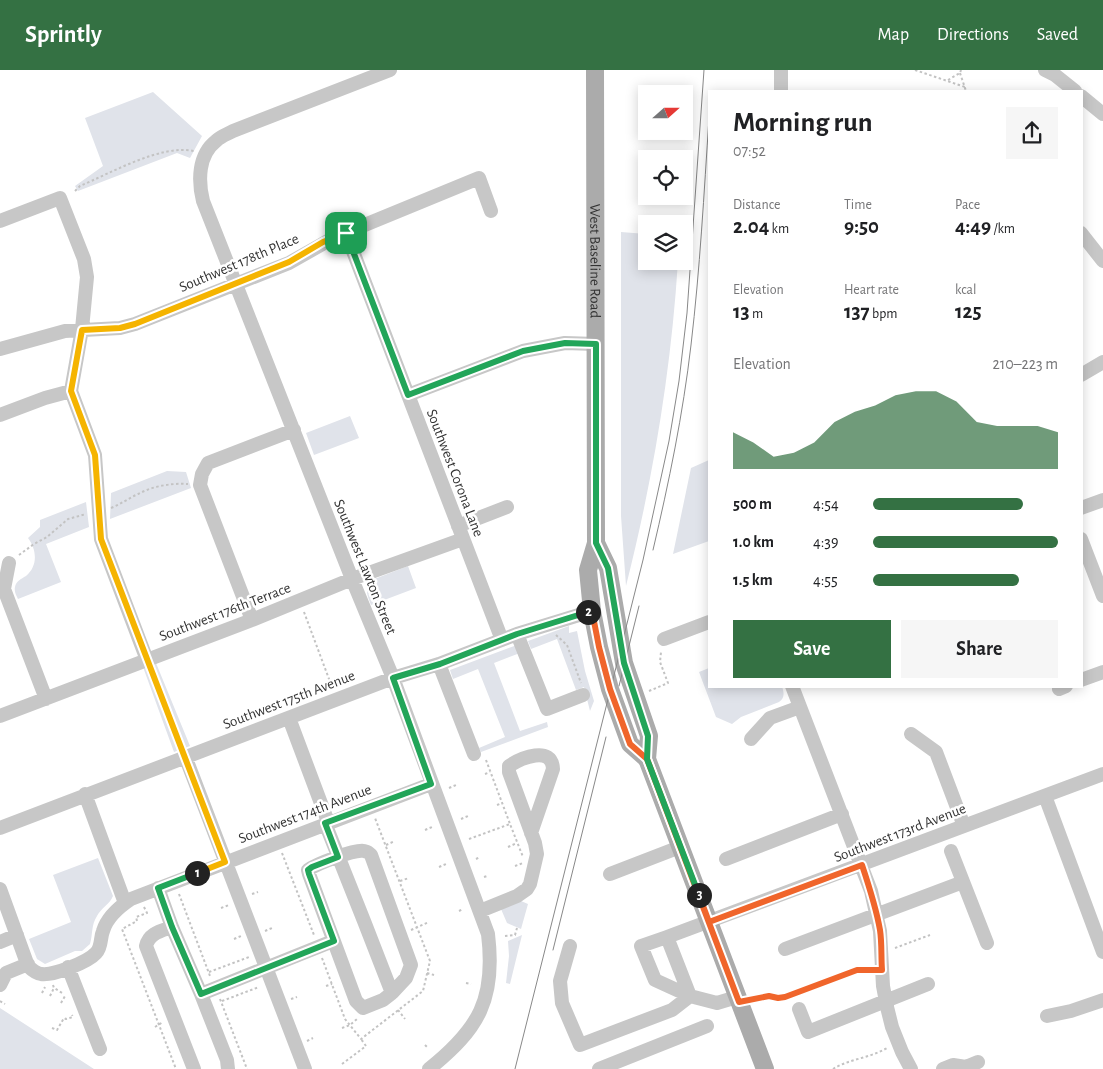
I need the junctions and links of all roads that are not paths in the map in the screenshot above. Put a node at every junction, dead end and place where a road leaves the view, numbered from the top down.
1 (390, 70) edge
2 (595, 70) edge
3 (782, 70) edge
4 (1053, 72) edge
5 (781, 90) edge
6 (1074, 90) edge
7 (1083, 98) edge
8 (1103, 114) edge
9 (491, 211) dead end
10 (0, 222) edge
11 (346, 233) junction
12 (1083, 236) edge
13 (1103, 261) edge
14 (237, 283) junction
15 (82, 330) junction
16 (596, 344) junction
17 (0, 349) edge
18 (1103, 362) edge
19 (1083, 373) edge
20 (71, 391) junction
21 (408, 395) junction
22 (0, 415) edge
23 (294, 430) junction
24 (1103, 500) edge
25 (507, 507) dead end
26 (1083, 507) edge
27 (461, 532) junction
28 (596, 543) junction
29 (1083, 544) edge
30 (9, 563) road end
31 (352, 580) junction
32 (1103, 596) edge
33 (592, 611) junction
34 (252, 620) junction
35 (708, 622) edge
36 (517, 634) junction
37 (664, 639) road end
38 (502, 640) junction
39 (147, 660) junction
40 (440, 664) junction
41 (1103, 672) edge
42 (393, 678) junction
43 (1083, 679) edge
44 (793, 688) edge
45 (583, 695) road end
46 (46, 699) junction
47 (800, 707) junction
48 (0, 716) edge
49 (289, 718) junction
50 (911, 734) dead end
51 (751, 739) dead end
52 (479, 755) road end
53 (185, 756) junction
54 (647, 759) junction
55 (1103, 774) edge
56 (431, 784) junction
57 (85, 794) junction
58 (1045, 796) junction
59 (842, 814) junction
60 (327, 823) junction
61 (964, 826) junction
62 (0, 828) edge
63 (531, 833) junction
64 (680, 847) junction
65 (951, 850) dead end
66 (338, 857) junction
67 (726, 859) dead end
68 (225, 862) junction
69 (862, 865) junction
70 (610, 874) dead end
71 (963, 882) junction
72 (158, 888) junction
73 (0, 889) edge
74 (125, 903) junction
75 (480, 911) junction
76 (877, 914) junction
77 (709, 922) junction
78 (172, 927) junction
79 (17, 935) junction
80 (667, 937) junction
81 (334, 941) junction
82 (0, 942) edge
83 (987, 942) dead end
84 (570, 946) dead end
85 (785, 949) dead end
86 (1103, 952) edge
87 (28, 963) junction
88 (68, 967) junction
89 (266, 968) junction
90 (928, 984) dead end
91 (0, 985) edge
92 (392, 993) junction
93 (201, 994) junction
94 (690, 996) junction
95 (738, 1000) junction
96 (1103, 1000) edge
97 (886, 1001) junction
98 (799, 1009) dead end
99 (1047, 1016) dead end
100 (707, 1026) dead end
101 (100, 1049) dead end
102 (978, 1062) dead end
103 (194, 1069) edge
104 (228, 1069) edge
105 (305, 1069) edge
106 (429, 1069) edge
107 (599, 1069) edge
108 (764, 1069) edge
109 (911, 1069) edge
110 (943, 1069) edge

1 - 14 street, Southwest Lawton Street
2 - 16 main road, West Baseline Road
3 - 5 street
4 - 6 street
7 - 8 street
9 - 11 street, Southwest 178th Place
10 - 15 street
11 - 14 street, Southwest 178th Place
11 - 21 street, Southwest Corona Lane
12 - 13 street
14 - 15 street, Southwest 178th Place
14 - 23 street, Southwest Lawton Street
15 - 17 street, Southwest 178th Place
15 - 20 street
16 - 21 street
16 - 28 main road, West Baseline Road
18 - 19 street
20 - 22 street
20 - 39 street
21 - 27 street, Southwest Corona Lane
23 - 31 street, Southwest Lawton Street
23 - 34 street
24 - 26 street
25 - 27 street, Southwest 176th Terrace
27 - 31 street, Southwest 176th Terrace
27 - 38 street, Southwest Corona Lane
28 - 33 main road, West Baseline Road
28 - 54 main road, West Baseline Road
29 - 32 street
30 - 46 street
31 - 34 street, Southwest 176th Terrace
31 - 42 street, Southwest Lawton Street
33 - 36 street, Southwest 175th Avenue
33 - 54 main road, West Baseline Road
34 - 39 street, Southwest 176th Terrace
35 - 37 street
36 - 38 street, Southwest 175th Avenue
36 - 45 street
38 - 40 street, Southwest 175th Avenue
39 - 46 street, Southwest 176th Terrace
40 - 42 street, Southwest 175th Avenue
40 - 52 street
41 - 43 street
42 - 49 street, Southwest 175th Avenue
42 - 56 street, Southwest Lawton Street
44 - 47 street
46 - 48 street, Southwest 176th Terrace
47 - 51 street
47 - 59 street
49 - 53 street, Southwest 175th Avenue
49 - 60 street
50 - 61 street
53 - 57 street, Southwest 175th Avenue
53 - 68 street
54 - 64 main road, West Baseline Road
55 - 58 street, Southwest 173rd Avenue
56 - 60 street, Southwest 174th Avenue
56 - 75 street, Southwest Lawton Street
57 - 62 street, Southwest 175th Avenue
57 - 74 street
58 - 61 street, Southwest 173rd Avenue
58 - 86 street
59 - 67 street
59 - 69 street
60 - 66 street
60 - 68 street, Southwest 174th Avenue
61 - 69 street, Southwest 173rd Avenue
63 - 63 street
63 - 75 street
64 - 70 street
64 - 77 main road, West Baseline Road
65 - 71 street
66 - 81 street
66 - 92 street
66 - 92 street
68 - 72 street, Southwest 174th Avenue
68 - 89 street
69 - 76 street
69 - 77 street, Southwest 173rd Avenue
71 - 76 street
71 - 83 street
72 - 74 street, Southwest 174th Avenue
72 - 78 street
73 - 79 street
74 - 88 street, Southwest 174th Avenue
75 - 106 street, Southwest Lawton Street
76 - 85 street
76 - 97 street
77 - 80 street, Southwest 173rd Avenue
77 - 95 main road, West Baseline Road
78 - 93 street
78 - 103 street
79 - 82 street
79 - 87 street
80 - 94 street
80 - 94 street, Southwest 173rd Avenue
81 - 89 street
81 - 92 street
84 - 94 street
87 - 88 street, Southwest 174th Avenue
87 - 91 street
88 - 101 street
89 - 93 street
89 - 105 street
90 - 97 street
93 - 104 street
94 - 95 street
95 - 108 main road, West Baseline Road
96 - 99 street
97 - 98 street
97 - 109 street
100 - 107 street
102 - 110 street

